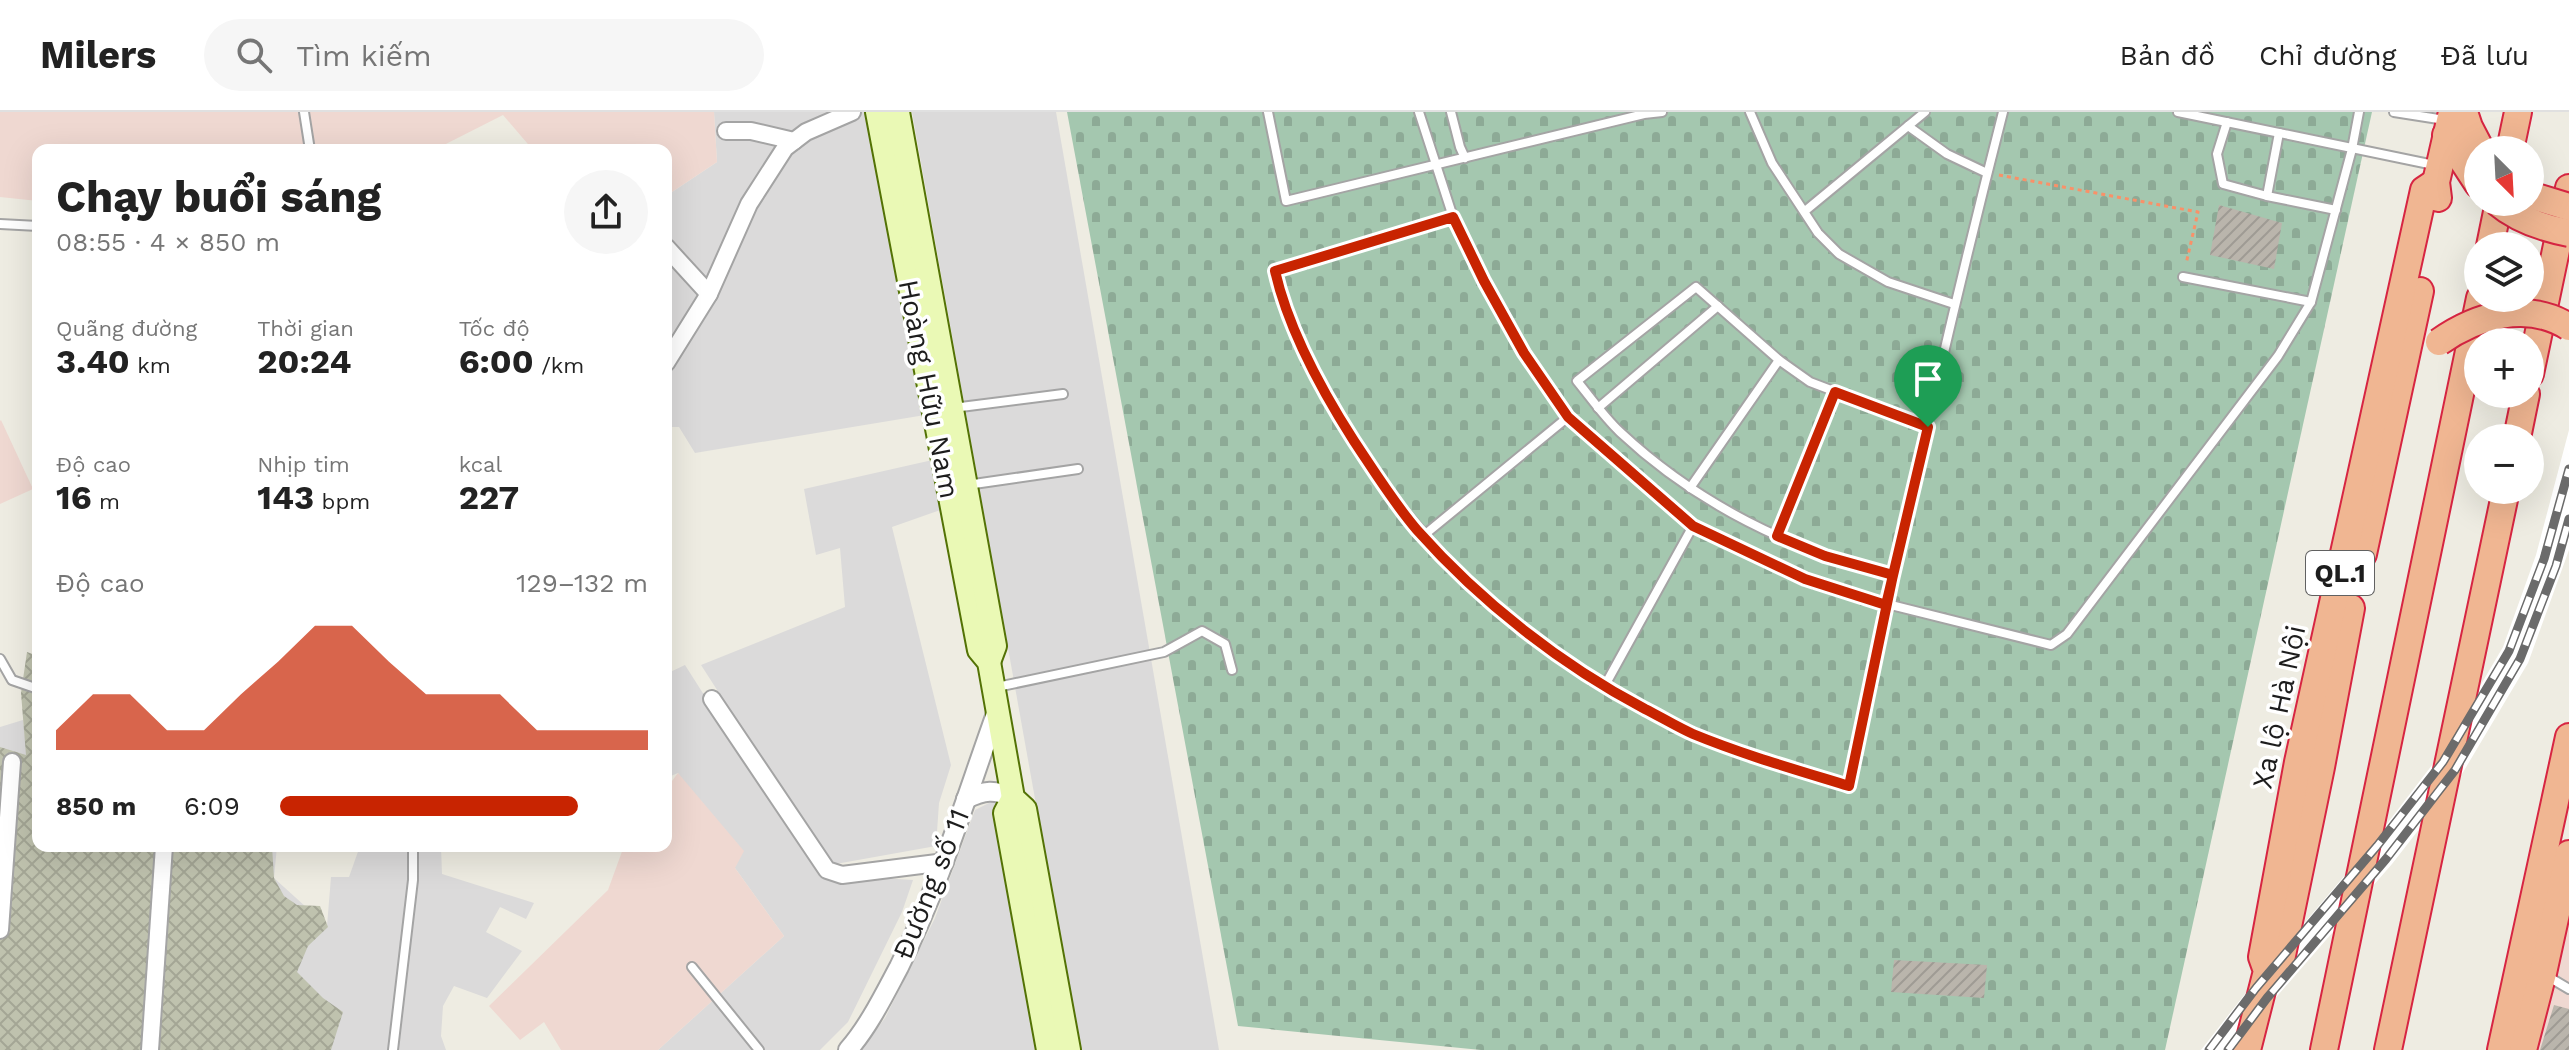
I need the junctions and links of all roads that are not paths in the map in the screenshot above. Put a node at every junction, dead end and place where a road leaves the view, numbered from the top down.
1 (304, 112) edge
2 (852, 112) edge
3 (877, 112) edge
4 (898, 112) edge
5 (1268, 112) edge
6 (1419, 112) edge
7 (1451, 112) edge
8 (1605, 112) edge
9 (1662, 112) edge
10 (1750, 112) edge
11 (1925, 112) edge
12 (2002, 112) edge
13 (2178, 112) edge
14 (2359, 112) edge
15 (2394, 112) edge
16 (2518, 112) edge
17 (2453, 120) edge
18 (2227, 122) junction
19 (1608, 123) junction
20 (1908, 126) junction
21 (726, 131) dead end
22 (2279, 133) junction
23 (2513, 136) edge
24 (794, 141) junction
25 (309, 144) edge
26 (2352, 149) junction
27 (1465, 158) junction
28 (2458, 159) edge
29 (1435, 166) junction
30 (1987, 173) junction
31 (2569, 188) edge
32 (2267, 196) junction
33 (2544, 199) edge
34 (2569, 207) edge
35 (2336, 210) junction
36 (1805, 211) junction
37 (2521, 216) edge
38 (1453, 217) junction
39 (0, 224) edge
40 (32, 226) edge
41 (2569, 233) edge
42 (672, 254) edge
43 (2183, 277) road end
44 (709, 294) junction
45 (2311, 302) junction
46 (1954, 304) junction
47 (1718, 306) junction
48 (2477, 312) edge
49 (2569, 327) edge
50 (2540, 328) edge
51 (672, 353) edge
52 (1779, 360) junction
53 (2402, 382) junction
54 (1835, 392) junction
55 (1063, 394) dead end
56 (953, 408) junction
57 (1598, 408) junction
58 (1568, 417) junction
59 (1928, 427) junction
60 (1078, 469) dead end
61 (966, 485) junction
62 (1690, 488) junction
63 (2503, 504) edge
64 (1693, 526) junction
65 (1423, 536) junction
66 (1777, 536) junction
67 (1893, 575) junction
68 (1886, 605) junction
69 (0, 659) edge
70 (989, 662) junction
71 (1232, 670) dead end
72 (32, 687) edge
73 (1604, 687) junction
74 (2325, 687) junction
75 (993, 688) junction
76 (712, 699) dead end
77 (997, 711) junction
78 (2569, 737) edge
79 (12, 762) dead end
80 (1013, 798) junction
81 (966, 799) junction
82 (164, 852) edge
83 (413, 852) edge
84 (2569, 854) edge
85 (945, 862) junction
86 (0, 930) edge
87 (692, 967) dead end
88 (2543, 973) junction
89 (2569, 989) edge
90 (2249, 1046) edge
91 (150, 1050) edge
92 (393, 1050) edge
93 (759, 1050) edge
94 (848, 1050) edge
95 (1048, 1050) edge
96 (1069, 1050) edge
97 (2324, 1050) edge
98 (2388, 1050) edge
99 (2501, 1050) edge
100 (2523, 1050) edge

1 - 25 lane
2 - 24 street
3 - 70 main road, Hoàng Hữu Nam
4 - 56 main road, Hoàng Hữu Nam
5 - 29 lane
6 - 29 lane
7 - 27 lane
8 - 19 lane
9 - 19 lane
10 - 36 lane
11 - 20 lane
12 - 30 lane
13 - 18 lane
14 - 26 lane
15 - 17 lane
16 - 23 highway
17 - 28 highway
17 - 28 highway, Xa lộ Hà Nội / QL.1
18 - 22 lane
18 - 32 lane
19 - 27 lane
20 - 30 lane
20 - 36 lane
21 - 24 street
22 - 26 lane
22 - 32 lane
24 - 44 street
26 - 28 lane
26 - 35 lane
27 - 29 lane
28 - 53 highway, Xa lộ Hà Nội / QL.1
28 - 74 highway, Xa lộ Hà Nội / QL.1
29 - 38 lane
30 - 46 lane
31 - 50 highway
32 - 35 lane
33 - 34 highway, bridge
35 - 45 lane
36 - 46 lane
37 - 41 highway, bridge
38 - 58 lane
38 - 65 lane
39 - 40 lane
42 - 44 street
43 - 45 lane
44 - 51 street
45 - 68 lane
46 - 59 lane
47 - 52 lane
47 - 57 lane
47 - 57 lane
48 - 97 highway
49 - 53 highway, bridge
52 - 54 lane
52 - 62 lane
53 - 74 highway, Xa lộ Hà Nội / QL.1
54 - 59 lane
54 - 66 lane
55 - 56 lane
56 - 61 main road, Hoàng Hữu Nam
57 - 62 lane
58 - 64 lane
58 - 65 lane
59 - 67 lane
60 - 61 lane
61 - 70 main road, Hoàng Hữu Nam
62 - 66 lane
63 - 98 highway
64 - 68 lane
64 - 73 lane
65 - 73 lane
66 - 67 lane
67 - 68 lane
68 - 73 lane
69 - 72 lane
70 - 75 main road, Hoàng Hữu Nam
71 - 75 lane
74 - 90 highway, Xa lộ Hà Nội / QL.1
75 - 77 main road, Hoàng Hữu Nam
76 - 85 street
77 - 80 main road, Hoàng Hữu Nam
77 - 81 street, Đường số 11
78 - 99 highway
79 - 86 street
80 - 81 street
80 - 95 main road, Hoàng Hữu Nam
80 - 96 main road, Hoàng Hữu Nam
81 - 85 street, Đường số 11
82 - 91 street
83 - 92 lane
84 - 88 highway
85 - 94 street, Đường số 11
87 - 93 lane
88 - 89 lane
88 - 100 highway

